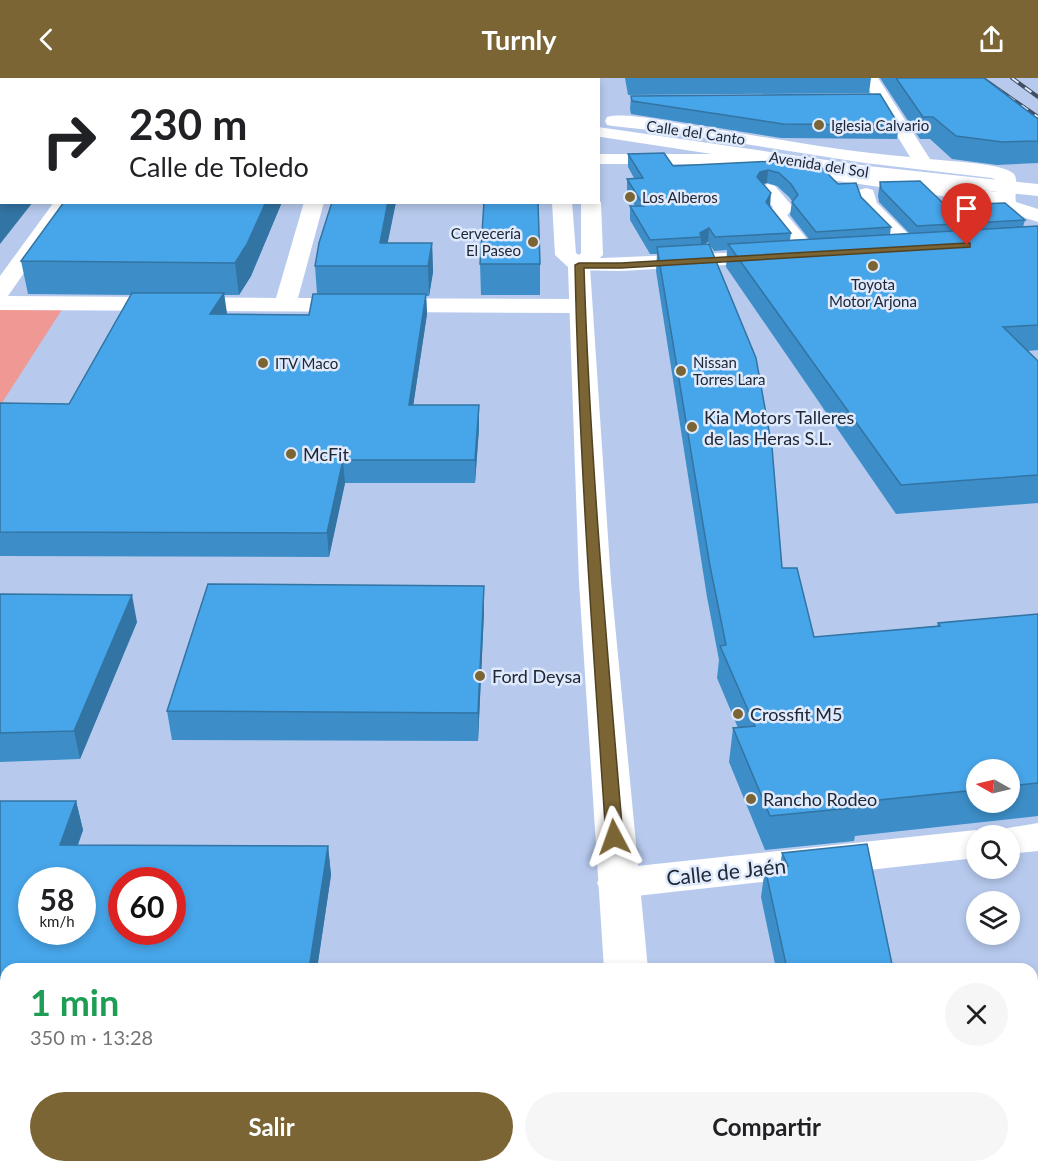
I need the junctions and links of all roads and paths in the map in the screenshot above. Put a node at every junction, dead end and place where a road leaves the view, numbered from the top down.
1 (870, 78) edge
2 (863, 100) edge
3 (886, 100) junction
4 (605, 125) edge
5 (684, 140) junction
6 (600, 159) edge
7 (923, 162) junction
8 (1038, 183) edge
9 (876, 184) dead end
10 (768, 190) edge
11 (1038, 190) edge
12 (1005, 199) junction
13 (63, 204) edge
14 (313, 204) edge
15 (562, 204) edge
16 (591, 204) edge
17 (1038, 216) edge
18 (802, 245) edge
19 (883, 250) edge
20 (824, 254) edge
21 (579, 265) junction
22 (0, 292) edge
23 (0, 303) edge
24 (285, 304) junction
25 (579, 306) junction
26 (1038, 837) edge
27 (1020, 839) edge
28 (966, 845) edge
29 (618, 883) junction
30 (625, 963) edge

1 - 3 street
2 - 3 street
3 - 7 street
4 - 5 street, Avenida del Sol
4 - 7 street, Calle del Canto
5 - 8 street, Avenida del Sol
5 - 11 street, Avenida del Sol
6 - 12 street, Calle del Canto
7 - 12 street, Calle del Canto
9 - 19 street
10 - 18 street
12 - 17 street, Calle del Canto
13 - 22 street
14 - 24 street
15 - 21 street
16 - 21 street
20 - 21 street
21 - 25 street
23 - 24 street
24 - 25 street
25 - 29 street
26 - 27 street
28 - 29 street, Calle de Jaén
29 - 30 street

